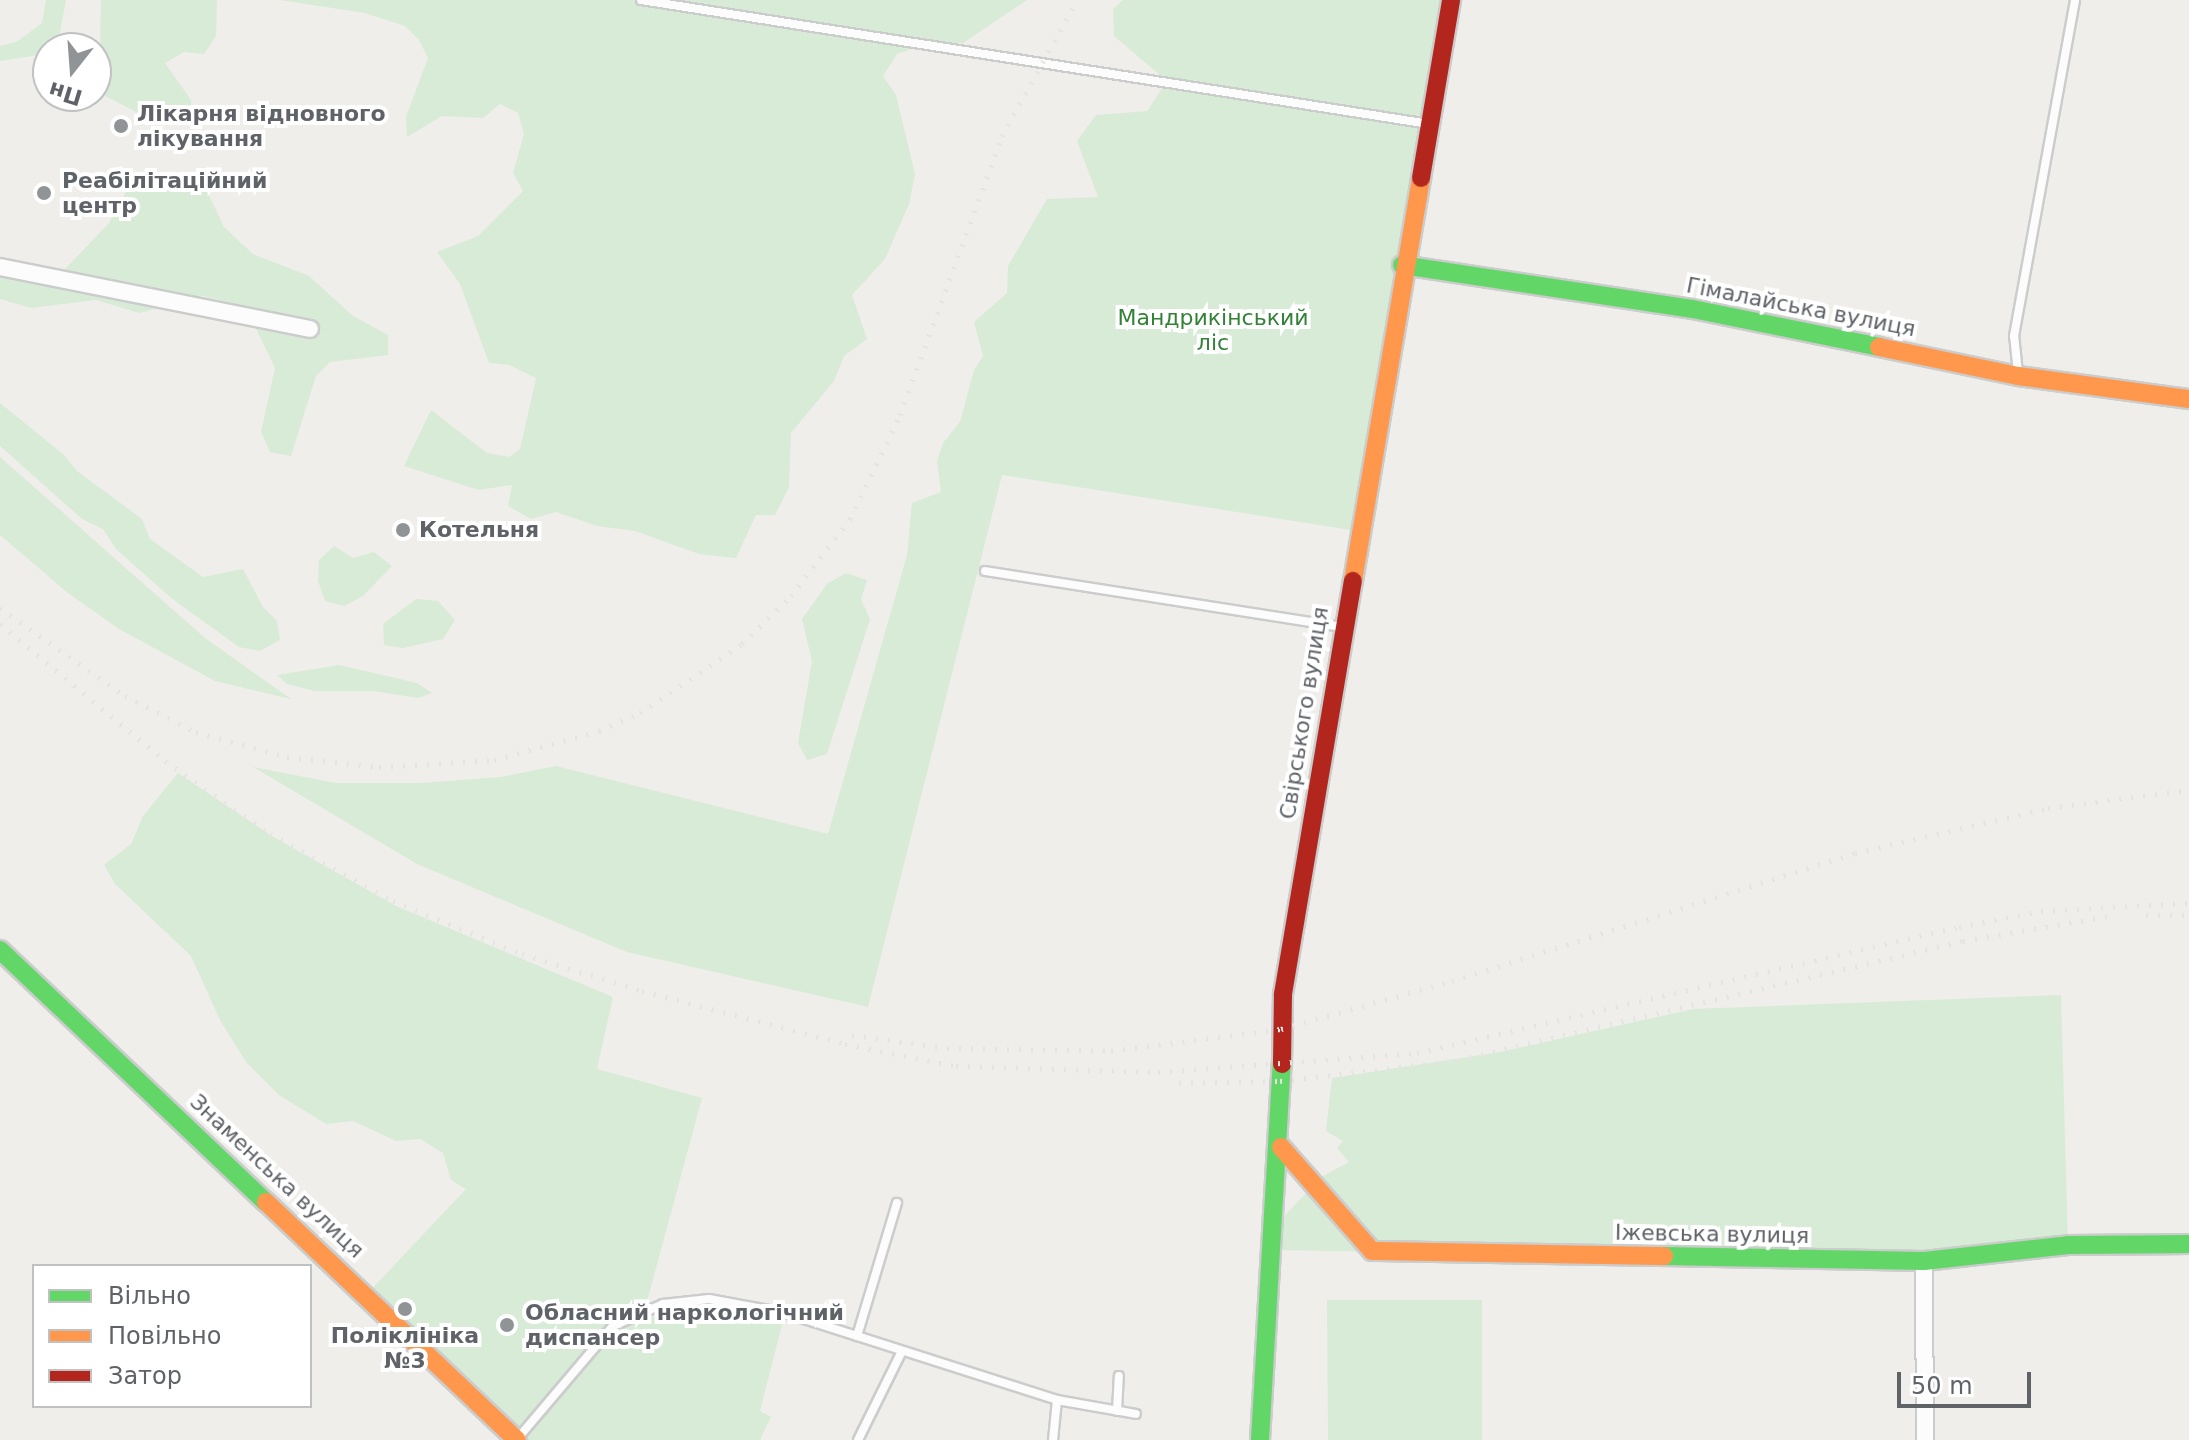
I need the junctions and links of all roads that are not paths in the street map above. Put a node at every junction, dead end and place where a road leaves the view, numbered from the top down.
1 (641, 0) edge
2 (1451, 0) edge
3 (2075, 0) edge
4 (1429, 124) junction
5 (1402, 265) junction
6 (0, 267) edge
7 (310, 329) dead end
8 (2018, 376) junction
9 (2189, 399) edge
10 (985, 571) dead end
11 (1343, 627) junction
12 (0, 950) edge
13 (1281, 1147) junction
14 (897, 1203) dead end
15 (2189, 1244) edge
16 (1924, 1261) junction
17 (857, 1336) junction
18 (902, 1351) junction
19 (1119, 1376) dead end
20 (1057, 1400) junction
21 (1117, 1411) junction
22 (1136, 1414) dead end
23 (517, 1440) edge
24 (858, 1440) edge
25 (1053, 1440) edge
26 (1260, 1440) edge
27 (1925, 1440) edge

1 - 4 lane
2 - 4 street, Свірського вулиця
3 - 8 lane
4 - 5 street, Свірського вулиця
5 - 8 street, Гімалайська вулиця
5 - 11 street, Свірського вулиця
6 - 7 street
8 - 9 street, Гімалайська вулиця
10 - 11 lane
11 - 13 street, Свірського вулиця
12 - 23 street, Знаменська вулиця
13 - 16 street, Іжевська вулиця
13 - 26 street, Свірського вулиця
14 - 17 lane
15 - 16 street, Іжевська вулиця
16 - 27 street
17 - 18 lane
17 - 23 lane
18 - 20 lane
18 - 24 lane
19 - 21 lane
20 - 21 lane
20 - 25 lane
21 - 22 lane

